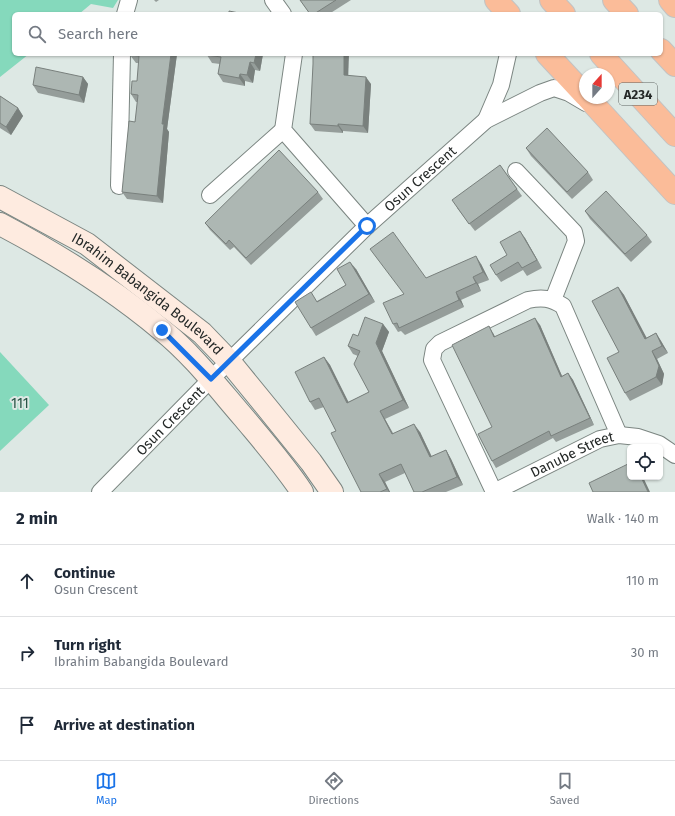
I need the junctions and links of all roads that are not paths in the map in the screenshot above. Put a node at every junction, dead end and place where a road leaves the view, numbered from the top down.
1 (129, 0) edge
2 (273, 0) edge
3 (490, 0) edge
4 (496, 0) edge
5 (551, 0) edge
6 (614, 0) edge
7 (670, 0) edge
8 (675, 6) edge
9 (126, 12) edge
10 (282, 12) edge
11 (496, 12) edge
12 (507, 12) edge
13 (562, 12) edge
14 (625, 12) edge
15 (663, 52) edge
16 (122, 56) edge
17 (294, 56) edge
18 (508, 56) edge
19 (549, 56) edge
20 (603, 56) edge
21 (675, 65) edge
22 (579, 89) edge
23 (593, 104) edge
24 (603, 115) junction
25 (486, 120) junction
26 (283, 130) junction
27 (675, 135) edge
28 (516, 171) dead end
29 (119, 186) dead end
30 (675, 193) edge
31 (210, 196) dead end
32 (0, 197) edge
33 (0, 224) edge
34 (367, 226) junction
35 (553, 300) junction
36 (229, 361) junction
37 (211, 379) junction
38 (619, 435) junction
39 (675, 455) edge
40 (100, 492) edge
41 (302, 492) edge
42 (332, 492) edge
43 (494, 492) edge

1 - 9 street
2 - 10 street
3 - 11 street
4 - 12 highway
5 - 13 highway
6 - 14 highway
7 - 8 highway
15 - 21 highway
16 - 29 street
17 - 26 street
18 - 25 street
19 - 22 highway
20 - 27 highway, A234
23 - 24 highway
24 - 25 street
24 - 30 highway
25 - 34 street, Osun Crescent
26 - 31 street
26 - 34 street
28 - 35 street
32 - 36 street, Ibrahim Babangida Boulevard
33 - 37 street, Ibrahim Babangida Boulevard
34 - 36 street, Osun Crescent
35 - 38 street
35 - 43 street
36 - 37 street, Osun Crescent
36 - 42 street, Ibrahim Babangida Boulevard
37 - 40 street, Osun Crescent
37 - 41 street, Ibrahim Babangida Boulevard
38 - 39 street, Danube Street
38 - 43 street, Danube Street

